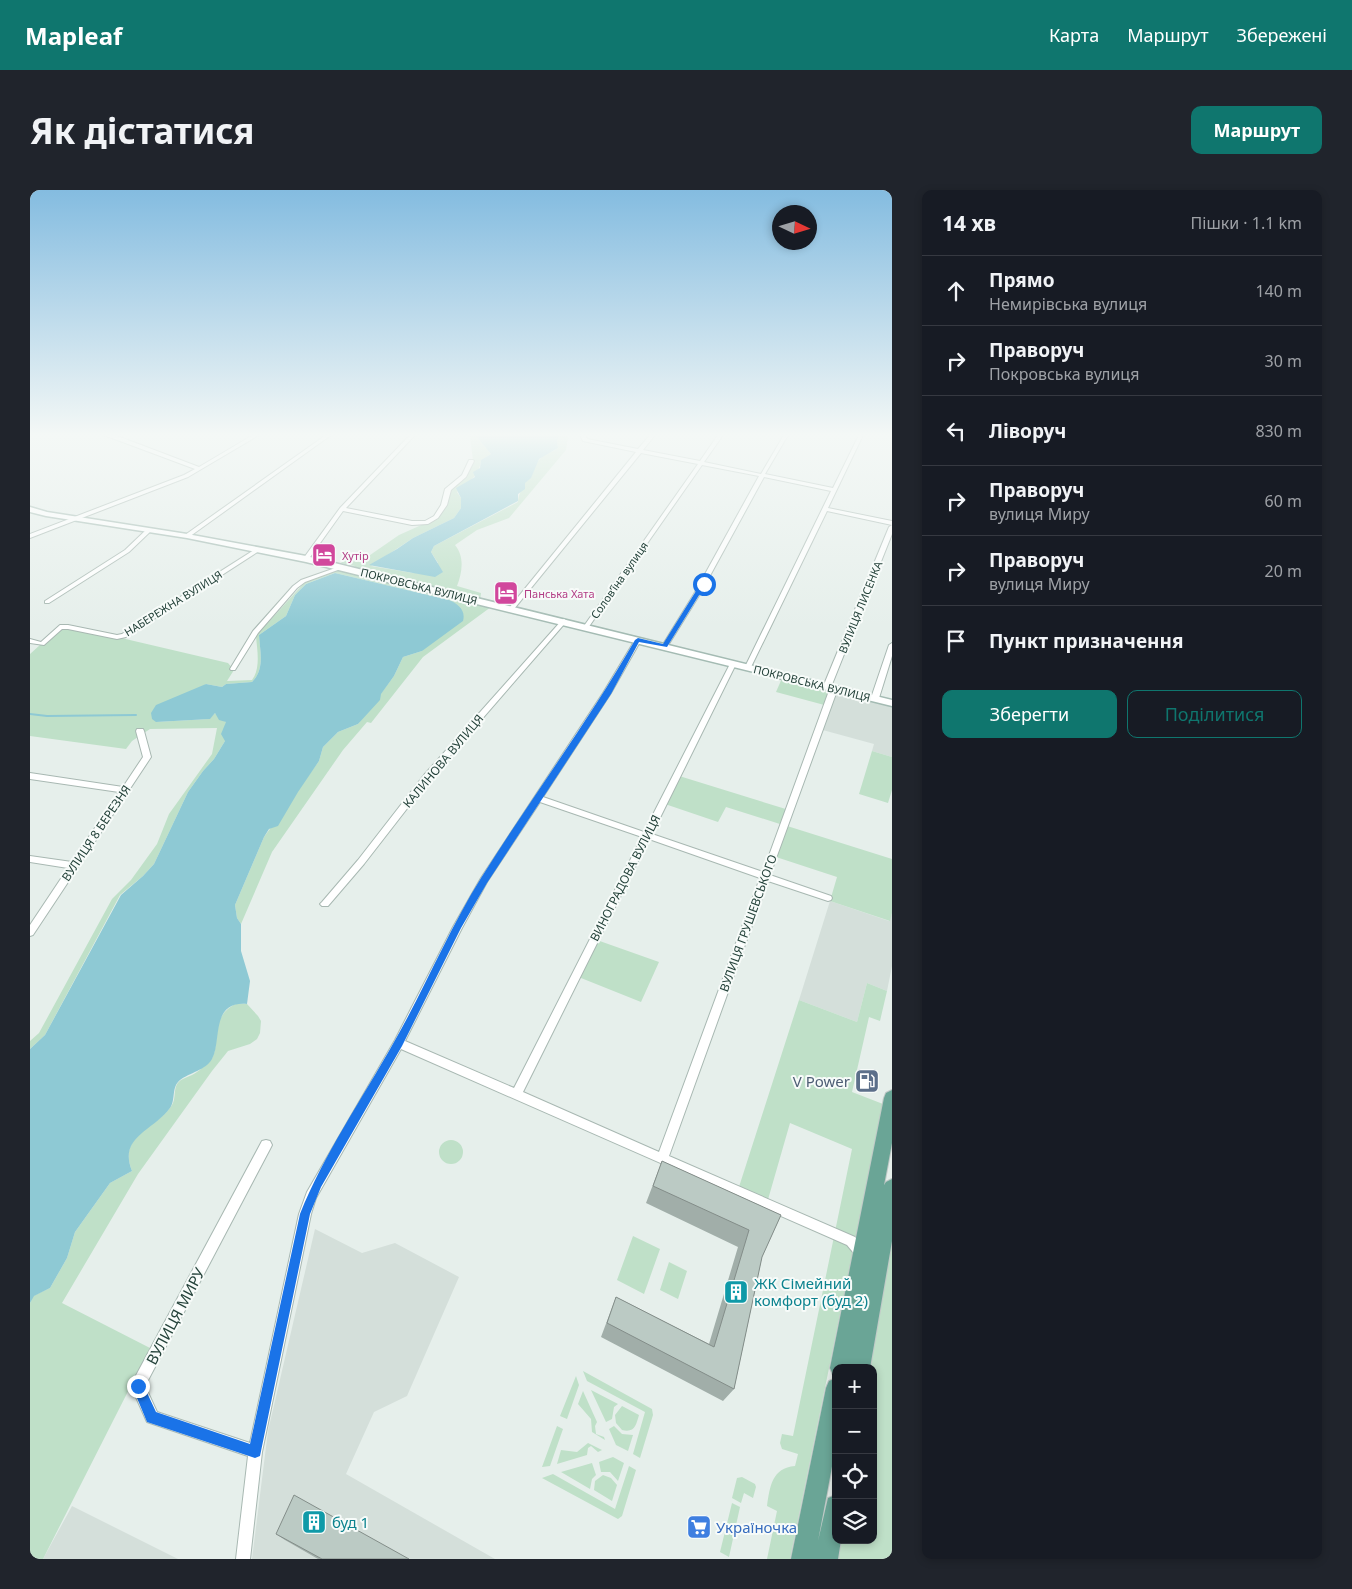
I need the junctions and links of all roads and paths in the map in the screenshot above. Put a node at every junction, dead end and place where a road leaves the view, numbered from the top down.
1 (128, 499) edge
2 (239, 499) edge
3 (352, 499) edge
4 (446, 499) edge
5 (599, 499) edge
6 (676, 499) edge
7 (748, 499) edge
8 (831, 499) edge
9 (30, 509) edge
10 (342, 509) junction
11 (826, 509) junction
12 (74, 518) junction
13 (892, 525) edge
14 (149, 530) junction
15 (30, 536) edge
16 (187, 536) junction
17 (257, 550) junction
18 (306, 559) junction
19 (343, 568) junction
20 (46, 602) dead end
21 (512, 608) junction
22 (564, 622) junction
23 (586, 627) junction
24 (638, 640) junction
25 (30, 641) edge
26 (892, 645) edge
27 (665, 646) junction
28 (733, 664) junction
29 (748, 667) junction
30 (233, 669) dead end
31 (831, 688) junction
32 (875, 698) junction
33 (892, 703) edge
34 (140, 731) dead end
35 (30, 776) edge
36 (124, 790) junction
37 (538, 798) junction
38 (646, 835) junction
39 (30, 859) edge
40 (74, 866) junction
41 (766, 876) junction
42 (828, 898) dead end
43 (325, 904) dead end
44 (30, 932) edge
45 (399, 1043) junction
46 (517, 1093) junction
47 (892, 1098) edge
48 (266, 1145) dead end
49 (663, 1157) junction
50 (892, 1188) edge
51 (859, 1245) junction
52 (841, 1364) edge
53 (861, 1364) edge
54 (832, 1408) edge
55 (255, 1452) junction
56 (832, 1527) edge
57 (243, 1559) edge
58 (802, 1559) edge
59 (826, 1559) edge

1 - 12 street
2 - 16 street
3 - 10 street
4 - 10 street
5 - 21 street
6 - 23 street, Соловʼїна вулиця
7 - 27 street
8 - 11 street
9 - 12 street, ПОКРОВСЬКА ВУЛИЦЯ
10 - 18 street
11 - 13 street
11 - 29 street
12 - 14 street, ПОКРОВСЬКА ВУЛИЦЯ
12 - 15 street
13 - 31 street, ВУЛИЦЯ ЛИСЕНКА
14 - 16 street, ПОКРОВСЬКА ВУЛИЦЯ
14 - 20 street
16 - 17 street, ПОКРОВСЬКА ВУЛИЦЯ
17 - 18 street, ПОКРОВСЬКА ВУЛИЦЯ
17 - 25 street, НАБЕРЕЖНА ВУЛИЦЯ
18 - 19 street, ПОКРОВСЬКА ВУЛИЦЯ
19 - 21 street, ПОКРОВСЬКА ВУЛИЦЯ
19 - 30 street
21 - 22 street, ПОКРОВСЬКА ВУЛИЦЯ
22 - 23 street, ПОКРОВСЬКА ВУЛИЦЯ
22 - 43 street, КАЛИНОВА ВУЛИЦЯ
23 - 24 street, ПОКРОВСЬКА ВУЛИЦЯ
24 - 27 street, ПОКРОВСЬКА ВУЛИЦЯ
24 - 37 street
26 - 32 street
27 - 28 street, ПОКРОВСЬКА ВУЛИЦЯ
28 - 29 street, ПОКРОВСЬКА ВУЛИЦЯ
28 - 38 street, ВИНОГРАДОВА ВУЛИЦЯ
29 - 31 street, ПОКРОВСЬКА ВУЛИЦЯ
31 - 32 street, ПОКРОВСЬКА ВУЛИЦЯ
31 - 41 street, ВУЛИЦЯ ГРУШЕВСЬКОГО
32 - 33 street, ПОКРОВСЬКА ВУЛИЦЯ
34 - 36 street, ВУЛИЦЯ 8 БЕРЕЗНЯ
35 - 36 street
36 - 40 street, ВУЛИЦЯ 8 БЕРЕЗНЯ
37 - 38 street
37 - 45 street
38 - 41 street
38 - 46 street, ВИНОГРАДОВА ВУЛИЦЯ
39 - 40 street
40 - 44 street, ВУЛИЦЯ 8 БЕРЕЗНЯ
41 - 42 street
41 - 49 street, ВУЛИЦЯ ГРУШЕВСЬКОГО
45 - 46 street
45 - 55 street
46 - 49 street
47 - 51 main road
48 - 55 street, ВУЛИЦЯ МИРУ
49 - 51 street
50 - 53 main road
51 - 52 main road
54 - 58 main road
55 - 57 street
56 - 59 main road

